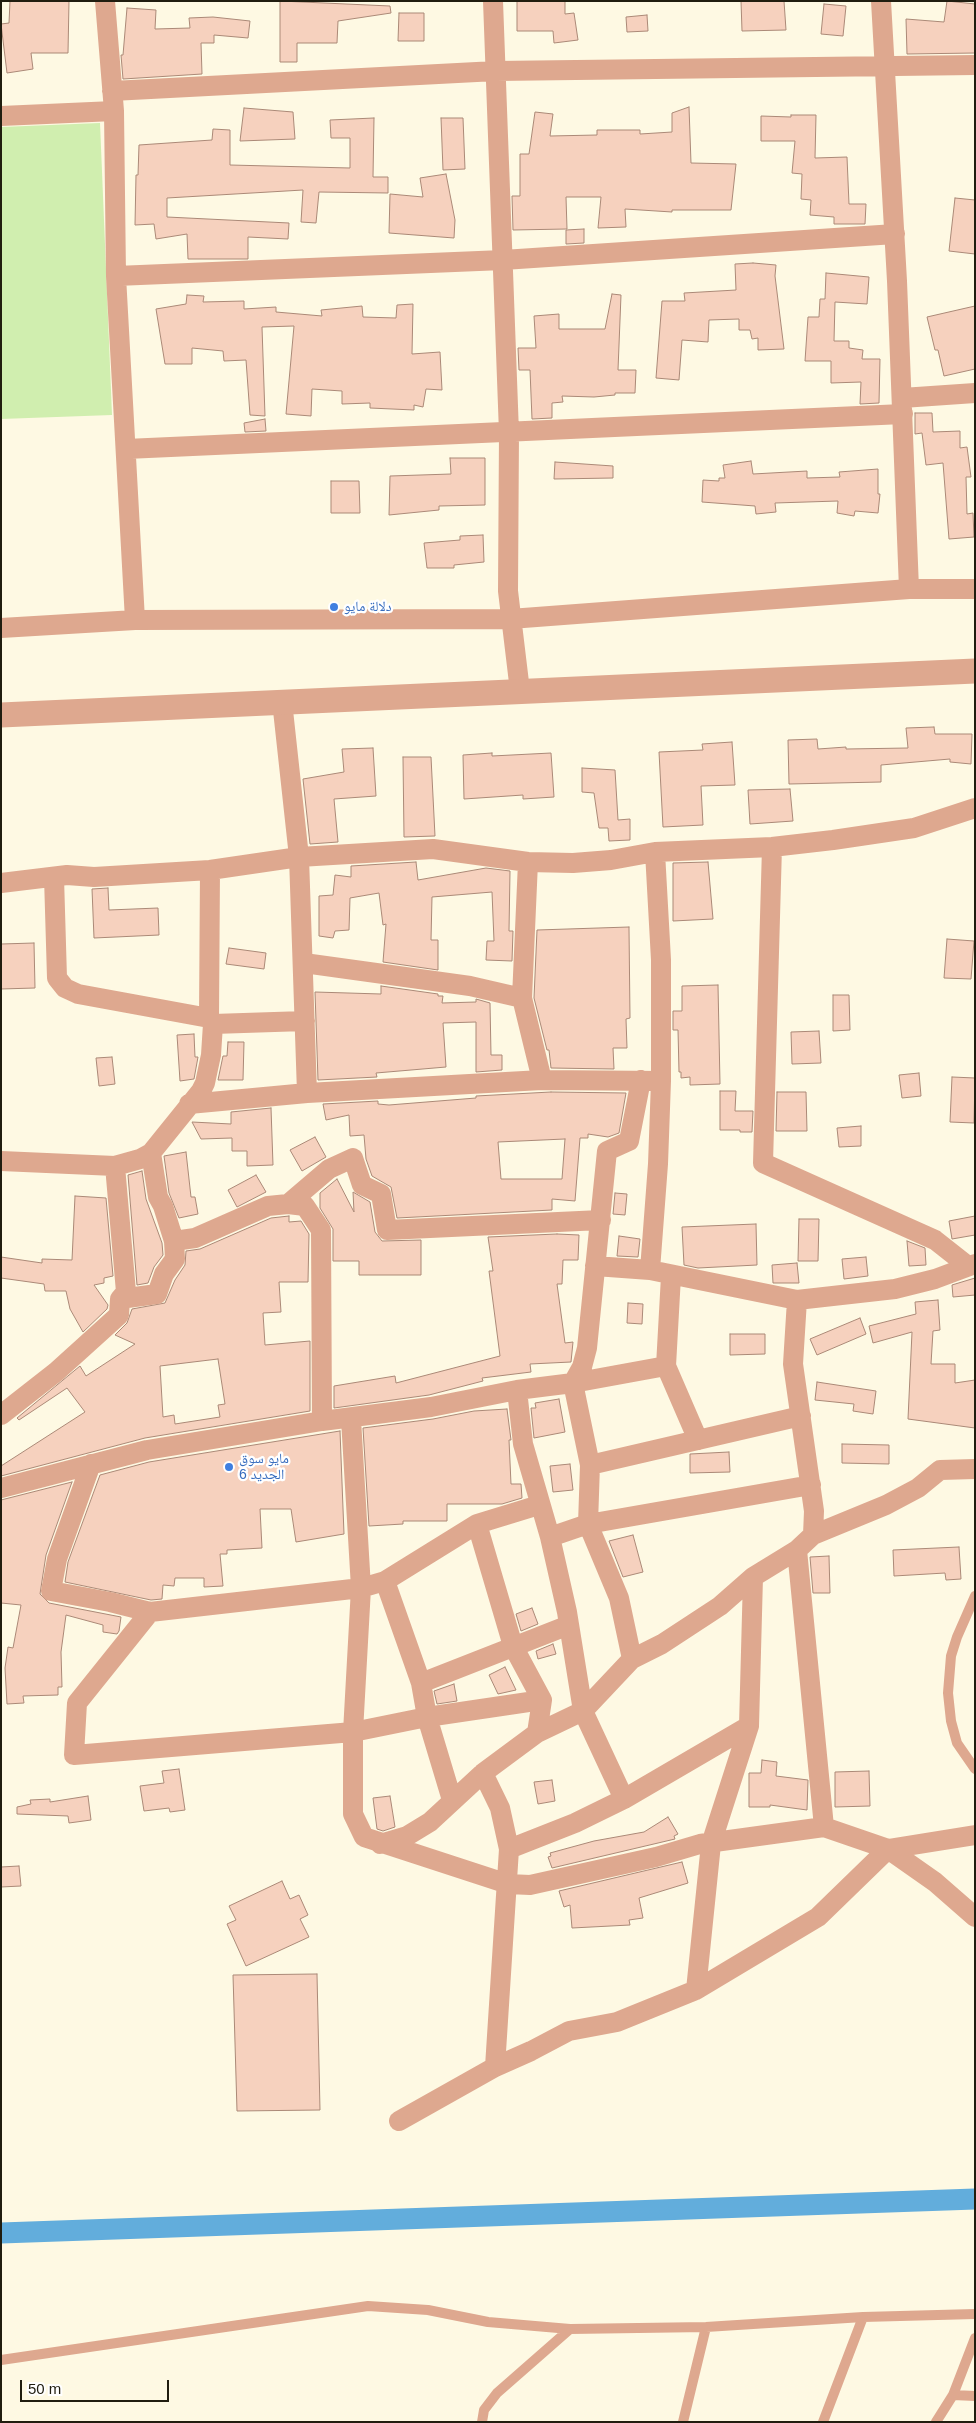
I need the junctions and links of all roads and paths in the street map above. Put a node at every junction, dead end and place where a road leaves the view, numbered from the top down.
1 (105, 1) edge
2 (493, 1) edge
3 (881, 1) edge
4 (975, 65) edge
5 (885, 67) junction
6 (496, 72) junction
7 (112, 91) junction
8 (114, 111) junction
9 (1, 116) edge
10 (895, 234) junction
11 (504, 260) junction
12 (116, 276) junction
13 (975, 392) edge
14 (902, 406) junction
15 (509, 433) junction
16 (126, 449) junction
17 (909, 589) junction
18 (975, 589) edge
19 (510, 619) junction
20 (135, 620) junction
21 (1, 628) edge
22 (975, 671) edge
23 (520, 691) junction
24 (282, 701) junction
25 (1, 715) edge
26 (975, 808) edge
27 (772, 847) junction
28 (655, 852) junction
29 (299, 856) junction
30 (528, 862) junction
31 (210, 870) junction
32 (54, 877) junction
33 (1, 883) edge
34 (304, 963) junction
35 (522, 998) junction
36 (211, 1021) junction
37 (305, 1021) junction
38 (542, 1080) junction
39 (641, 1080) junction
40 (661, 1081) junction
41 (307, 1093) junction
42 (189, 1104) junction
43 (151, 1153) junction
44 (1, 1161) edge
45 (115, 1166) junction
46 (288, 1204) junction
47 (601, 1220) junction
48 (174, 1241) junction
49 (971, 1265) edge
50 (595, 1266) junction
51 (650, 1270) junction
52 (671, 1276) junction
53 (120, 1299) junction
54 (796, 1300) junction
55 (666, 1366) junction
56 (573, 1383) junction
57 (517, 1390) junction
58 (1, 1415) edge
59 (801, 1416) junction
60 (352, 1419) junction
61 (322, 1421) junction
62 (698, 1440) junction
63 (91, 1464) junction
64 (590, 1465) junction
65 (975, 1469) edge
66 (811, 1486) junction
67 (1, 1488) edge
68 (539, 1505) junction
69 (477, 1524) junction
70 (588, 1524) junction
71 (813, 1535) junction
72 (550, 1536) junction
73 (797, 1550) junction
74 (753, 1577) junction
75 (386, 1580) junction
76 (361, 1588) junction
77 (975, 1596) edge
78 (150, 1612) junction
79 (569, 1625) junction
80 (513, 1646) junction
81 (632, 1659) junction
82 (421, 1683) junction
83 (542, 1700) junction
84 (583, 1711) junction
85 (427, 1717) junction
86 (749, 1726) junction
87 (353, 1732) junction
88 (537, 1734) junction
89 (975, 1769) edge
90 (483, 1773) junction
91 (624, 1799) junction
92 (452, 1800) junction
93 (824, 1828) junction
94 (975, 1835) edge
95 (380, 1844) junction
96 (711, 1844) junction
97 (509, 1849) junction
98 (888, 1849) junction
99 (508, 1884) junction
100 (975, 1917) edge
101 (696, 1990) junction
102 (495, 2067) junction
103 (399, 2121) dead end
104 (975, 2314) edge
105 (863, 2317) junction
106 (706, 2327) junction
107 (570, 2329) junction
108 (975, 2338) edge
109 (1, 2360) edge
110 (953, 2395) junction
111 (975, 2396) edge
112 (482, 2422) edge
113 (683, 2422) edge
114 (823, 2422) edge
115 (936, 2422) edge

1 - 7 street
2 - 6 street
3 - 5 street
4 - 5 street
5 - 6 street
5 - 10 street
6 - 7 street
6 - 11 street
7 - 8 street
8 - 9 street
8 - 12 street
10 - 11 street
10 - 14 street
11 - 12 street
11 - 15 street
12 - 16 street
13 - 14 street
14 - 15 street
14 - 17 street
15 - 16 street
15 - 19 street
16 - 20 street
17 - 18 street
17 - 19 street
19 - 20 street
19 - 23 street
20 - 21 street
22 - 23 street
23 - 24 street
24 - 25 street
24 - 29 street
26 - 27 street
27 - 28 street
27 - 49 street
28 - 30 street
28 - 40 street
29 - 30 street
29 - 31 street
29 - 34 street
30 - 35 street
31 - 32 street
31 - 36 street
32 - 33 street
32 - 36 street
34 - 35 street
34 - 37 street
35 - 38 street
36 - 37 street
36 - 42 street
37 - 41 street
38 - 39 street
38 - 41 street
39 - 40 street
39 - 47 street
40 - 51 street
41 - 42 street
42 - 43 street
43 - 45 street
43 - 48 street
44 - 45 street
45 - 53 street
46 - 47 street
46 - 48 street
46 - 61 street
47 - 50 street
48 - 53 street
49 - 54 street
50 - 51 street
50 - 56 street
51 - 52 street
52 - 54 street
52 - 55 street
53 - 58 street
54 - 59 street
55 - 56 street
55 - 62 street
56 - 57 street
56 - 64 street
57 - 60 street
57 - 68 street
59 - 62 street
59 - 66 street
60 - 61 street
60 - 76 street
61 - 63 street
62 - 64 street
63 - 67 street
63 - 78 street
64 - 70 street
65 - 71 street
66 - 70 street
66 - 71 street
68 - 69 street
68 - 72 street
69 - 75 street
69 - 80 street
70 - 72 street
70 - 81 street
71 - 73 street
72 - 79 street
73 - 74 street
73 - 93 street
74 - 81 street
74 - 86 street
75 - 76 street
75 - 82 street
76 - 78 street
76 - 87 street
77 - 89 lane
78 - 87 street
79 - 80 street
79 - 84 street
80 - 82 street
80 - 83 street
81 - 84 street
82 - 85 street
83 - 85 street
83 - 88 street
84 - 88 street
84 - 91 street
85 - 87 street
85 - 92 street
86 - 91 street
86 - 96 street
87 - 95 street
88 - 90 street
90 - 92 street
90 - 97 street
91 - 97 street
92 - 95 street
93 - 96 street
93 - 98 street
94 - 98 street
95 - 99 street
96 - 99 street
96 - 101 street
97 - 99 street
98 - 100 street
98 - 101 street
99 - 102 street
101 - 102 street
102 - 103 street
104 - 105 lane
105 - 106 lane
105 - 114 lane
106 - 107 lane
106 - 113 lane
107 - 109 lane
107 - 112 lane
108 - 110 lane
110 - 111 lane
110 - 115 lane

